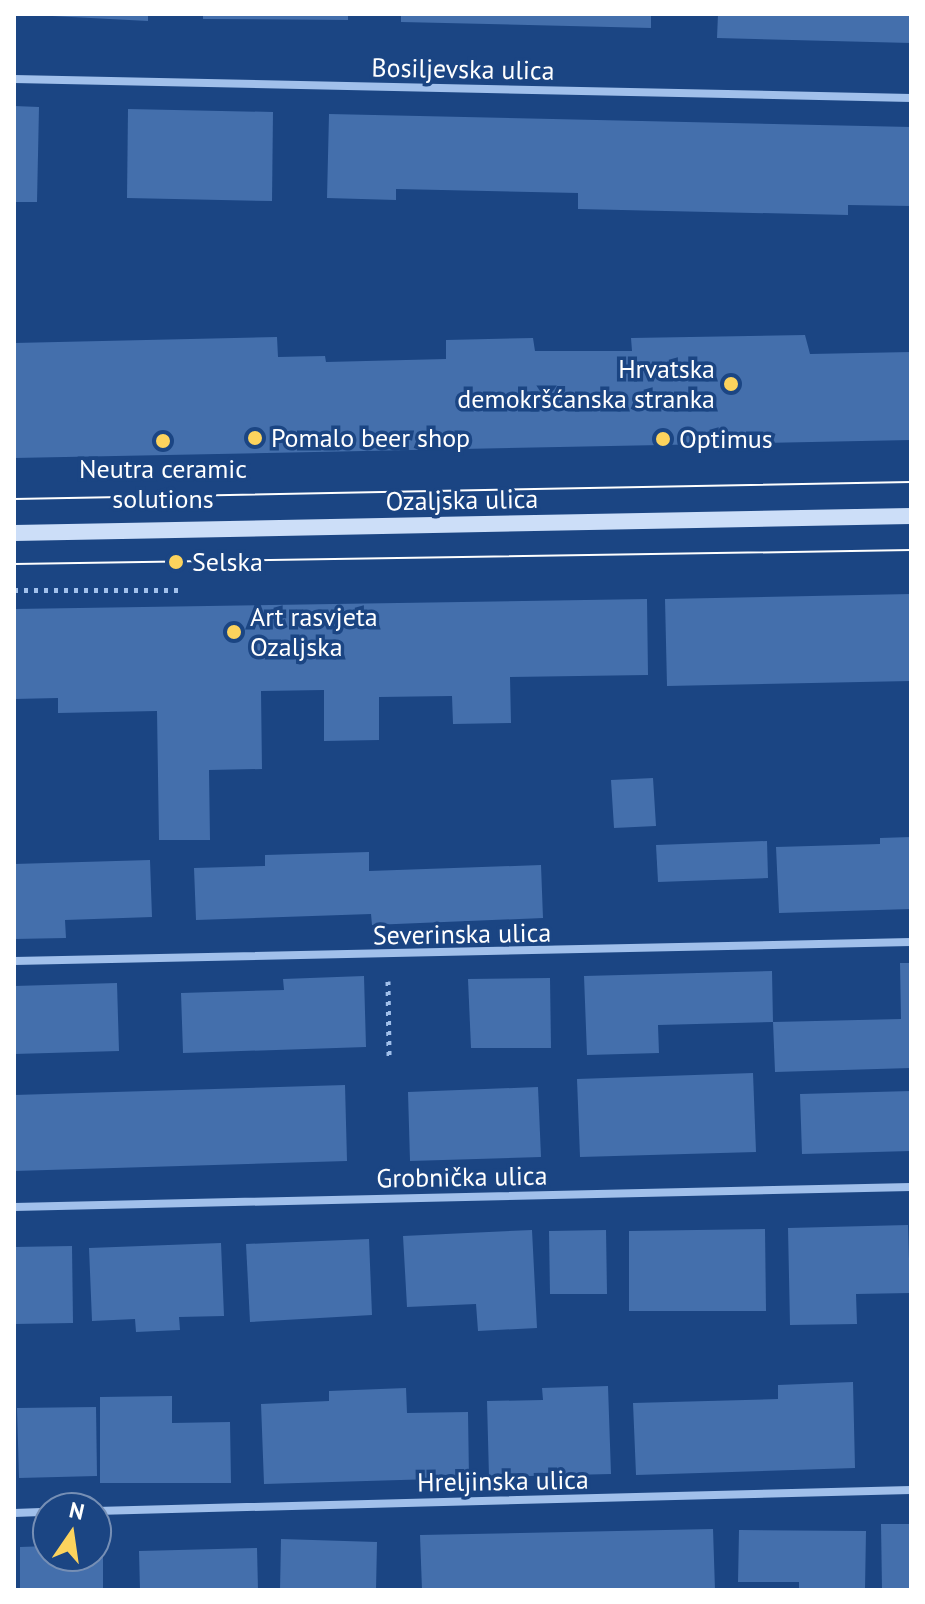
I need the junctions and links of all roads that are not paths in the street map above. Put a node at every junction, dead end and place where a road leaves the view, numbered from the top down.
1 (14, 79) edge
2 (911, 98) edge
3 (911, 516) edge
4 (14, 533) edge
5 (911, 942) edge
6 (14, 961) edge
7 (911, 1187) edge
8 (14, 1207) edge
9 (911, 1490) edge
10 (112, 1511) edge

1 - 2 street, Bosiljevska ulica
3 - 4 main road, Ozaljska ulica
5 - 6 street, Severinska ulica
7 - 8 street, Grobnička ulica
9 - 10 street, Hreljinska ulica

